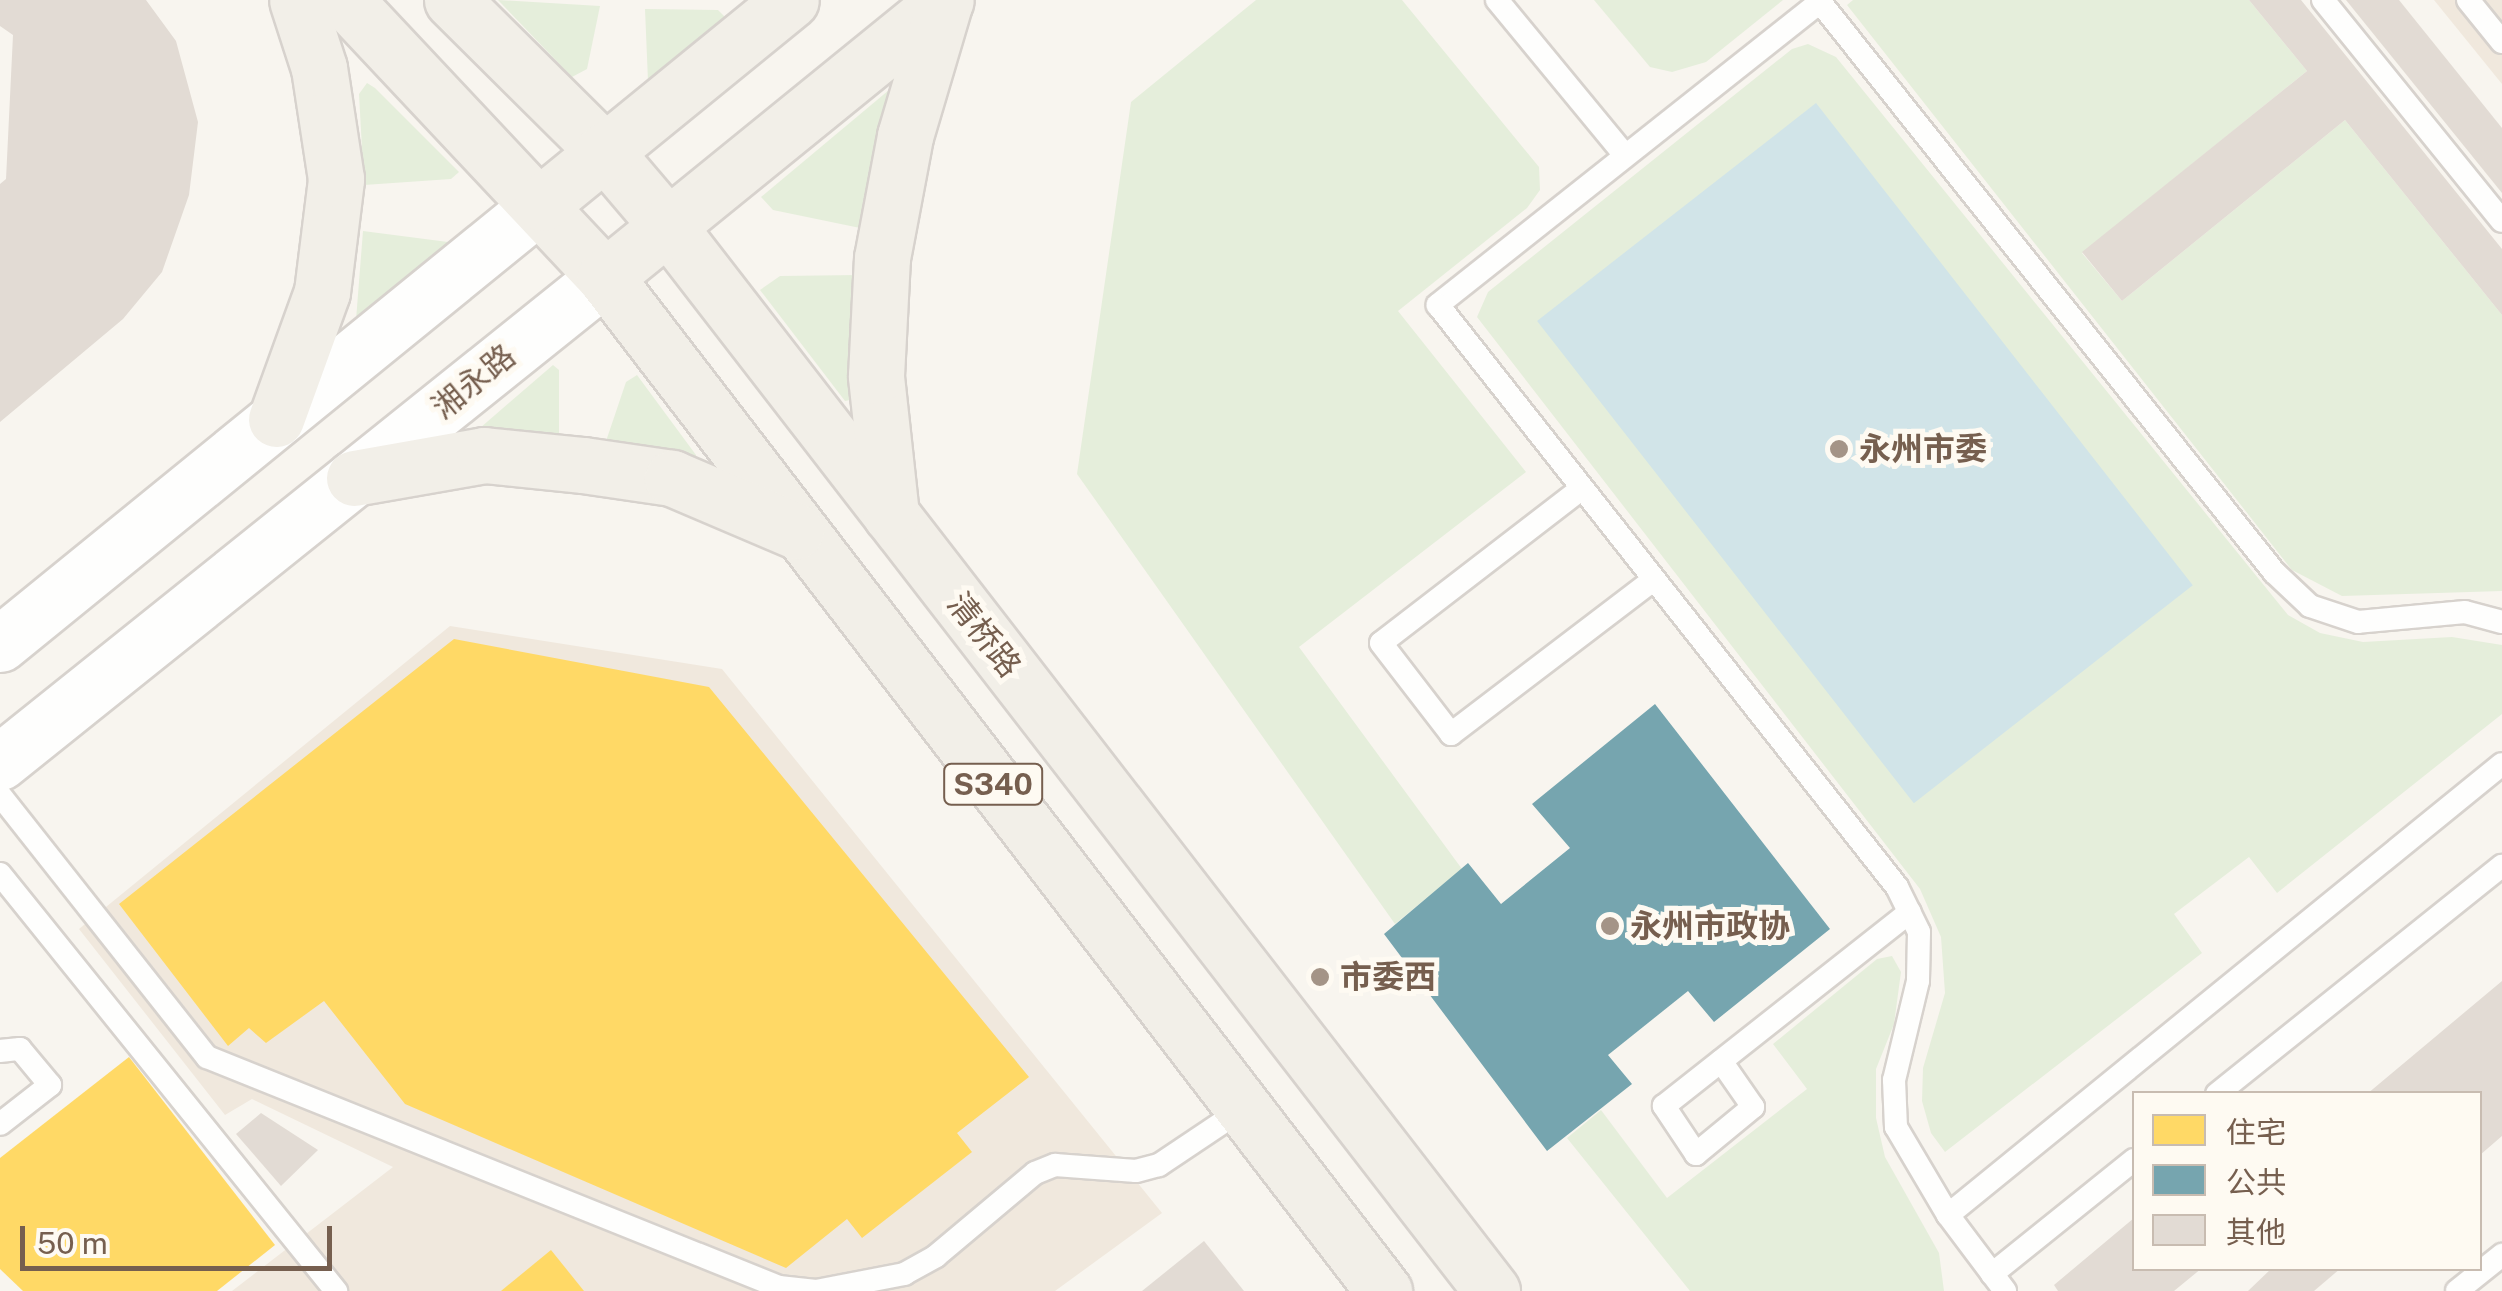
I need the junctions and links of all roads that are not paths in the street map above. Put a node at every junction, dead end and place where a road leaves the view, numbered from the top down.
1 (297, 0) edge
2 (345, 0) edge
3 (452, 0) edge
4 (791, 0) edge
5 (1497, 0) edge
6 (2323, 0) edge
7 (945, 1) edge
8 (1821, 1) edge
9 (2473, 2) edge
10 (2502, 42) edge
11 (604, 151) junction
12 (1623, 152) junction
13 (542, 203) junction
14 (2502, 220) edge
15 (667, 225) junction
16 (605, 277) junction
17 (276, 419) junction
18 (354, 478) junction
19 (1582, 489) junction
20 (886, 510) junction
21 (806, 542) junction
22 (1654, 580) junction
23 (2502, 622) edge
24 (0, 644) edge
25 (0, 762) edge
26 (2502, 764) edge
27 (0, 796) edge
28 (2502, 866) edge
29 (0, 874) edge
30 (1910, 912) junction
31 (0, 1051) edge
32 (1721, 1061) dead end
33 (2221, 1091) edge
34 (1244, 1108) junction
35 (0, 1124) edge
36 (2132, 1162) edge
37 (1948, 1215) junction
38 (2502, 1255) edge
39 (1999, 1282) edge
40 (336, 1291) edge
41 (1384, 1291) edge
42 (1492, 1291) edge
43 (2457, 1291) edge

1 - 17 main road
2 - 13 main road
3 - 11 main road, 清桥路
4 - 11 main road
5 - 12 lane
6 - 14 lane
7 - 15 main road, 湘永路
7 - 20 main road
8 - 12 lane
8 - 23 lane
9 - 10 lane
11 - 13 main road
11 - 15 main road, 清桥路
12 - 19 lane
13 - 16 main road, S340
13 - 17 main road
15 - 16 main road, 湘永路
15 - 20 main road, 清桥路
16 - 18 main road, 湘永路
16 - 21 main road, S340
17 - 24 main road
18 - 21 main road
18 - 25 main road, 湘永路
19 - 22 lane
19 - 22 lane
20 - 21 main road
20 - 42 main road, 清桥路 / S340
21 - 34 main road, S340
22 - 30 lane
26 - 37 lane
27 - 34 lane
28 - 33 lane
29 - 40 lane
30 - 32 lane
30 - 37 lane
31 - 35 lane
34 - 41 main road, S340
36 - 39 lane
37 - 39 lane
38 - 43 lane

